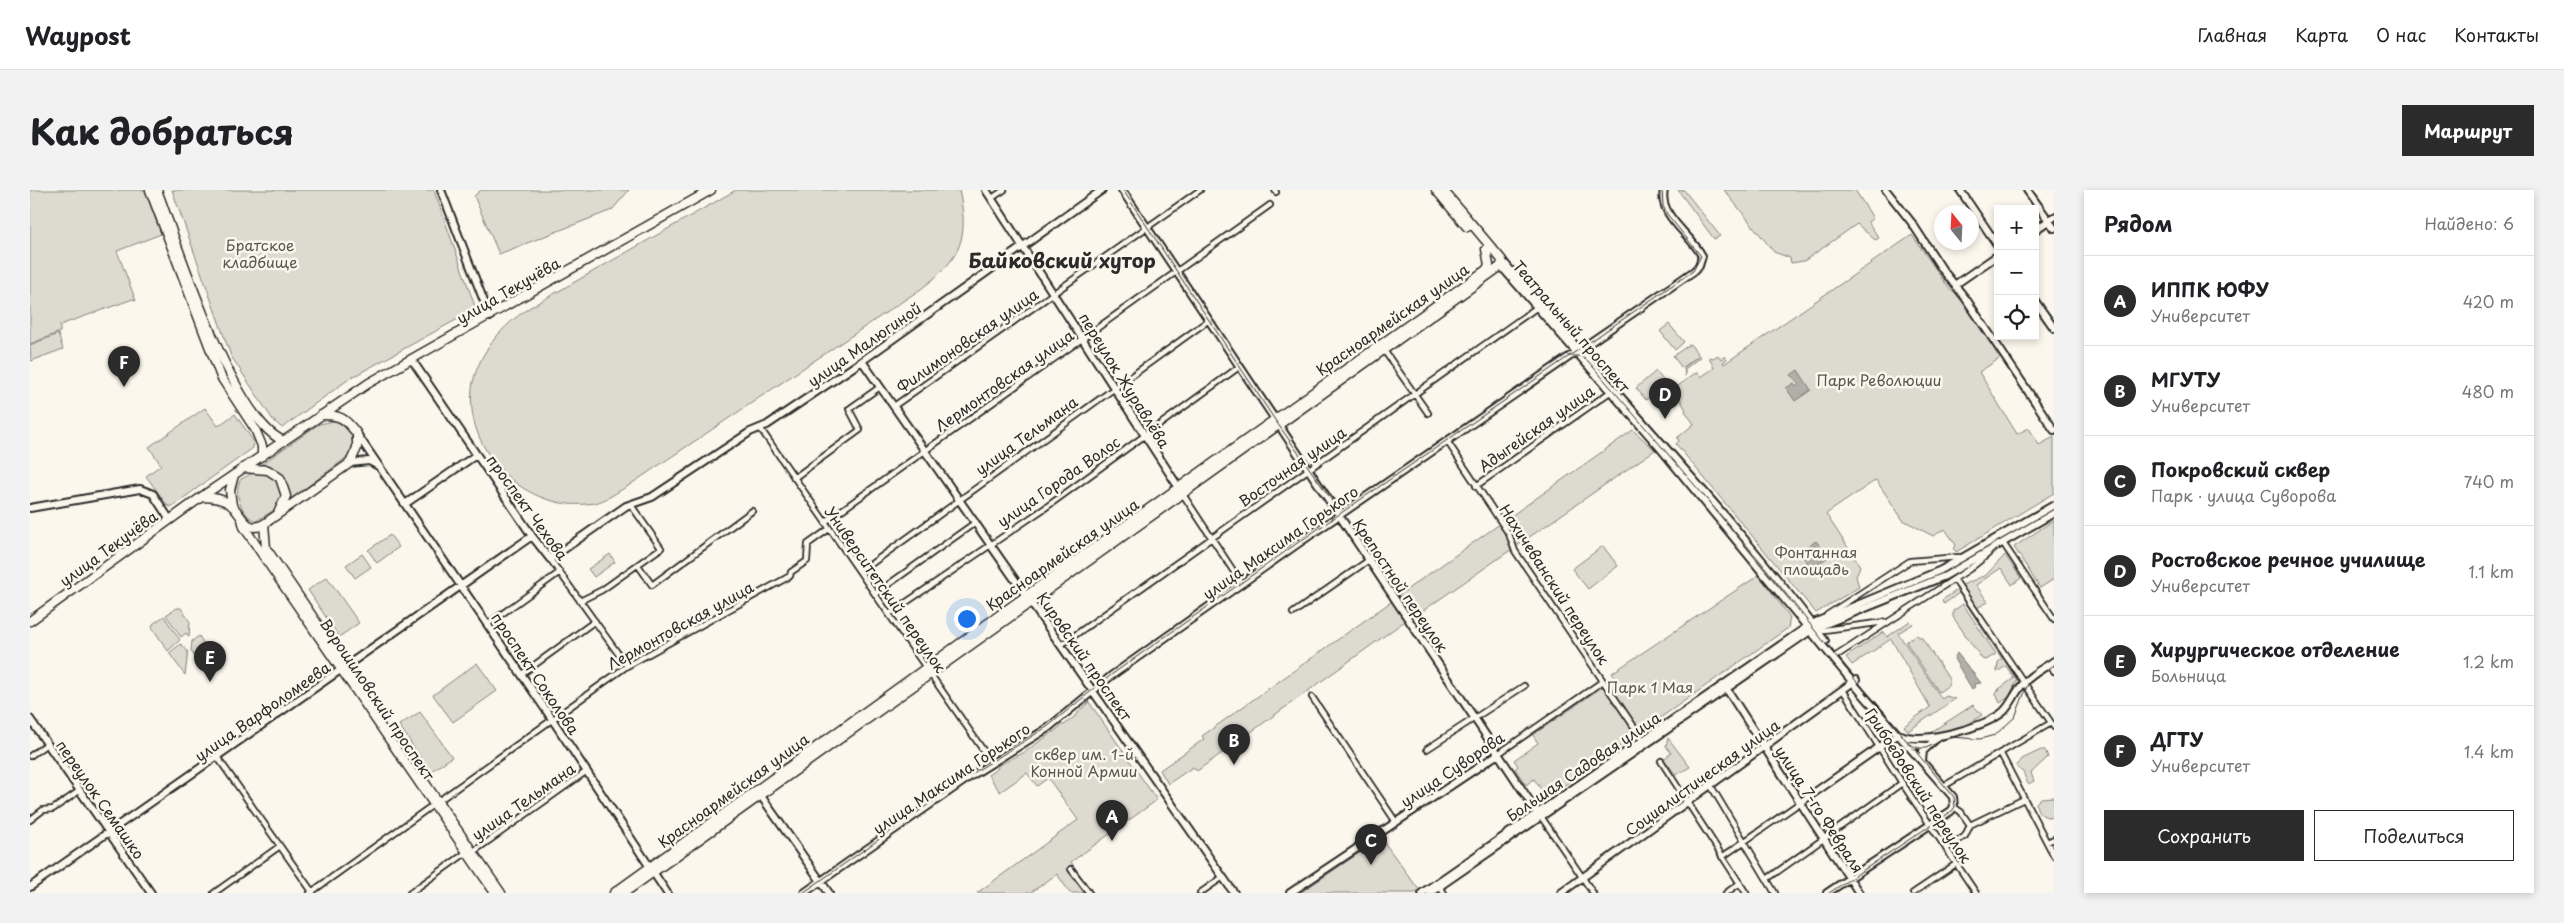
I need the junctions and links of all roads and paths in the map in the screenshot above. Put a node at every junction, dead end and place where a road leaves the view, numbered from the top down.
1 (150, 190) edge
2 (157, 190) edge
3 (441, 190) edge
4 (711, 190) edge
5 (986, 190) edge
6 (1004, 190) edge
7 (1102, 190) edge
8 (1122, 190) edge
9 (1200, 190) edge
10 (1436, 190) edge
11 (1443, 190) edge
12 (1664, 190) edge
13 (1886, 190) edge
14 (1960, 190) edge
15 (2027, 190) edge
16 (992, 198) junction
17 (1270, 205) dead end
18 (2051, 219) edge
19 (2039, 227) edge
20 (1146, 228) junction
21 (2054, 228) edge
22 (1994, 240) edge
23 (1024, 247) junction
24 (1486, 249) junction
25 (1994, 259) edge
26 (1502, 263) junction
27 (1176, 273) junction
28 (1956, 284) junction
29 (1055, 294) junction
30 (2039, 307) edge
31 (1536, 308) junction
32 (490, 317) junction
33 (1209, 320) junction
34 (2054, 328) edge
35 (1084, 338) junction
36 (1383, 349) junction
37 (1577, 351) junction
38 (412, 360) junction
39 (862, 361) junction
40 (1239, 367) junction
41 (880, 387) junction
42 (1114, 388) junction
43 (1610, 392) junction
44 (1415, 395) junction
45 (894, 406) junction
46 (1428, 413) dead end
47 (320, 415) junction
48 (1276, 423) junction
49 (760, 428) junction
50 (2054, 430) edge
51 (357, 434) junction
52 (1144, 435) junction
53 (284, 441) junction
54 (1447, 441) junction
55 (926, 451) junction
56 (476, 455) junction
57 (262, 456) junction
58 (350, 463) junction
59 (243, 468) junction
60 (382, 468) junction
61 (1308, 471) junction
62 (234, 475) junction
63 (794, 478) junction
64 (1476, 486) junction
65 (1180, 491) junction
66 (202, 497) junction
67 (960, 499) junction
68 (405, 504) junction
69 (631, 505) junction
70 (2054, 505) edge
71 (232, 506) junction
72 (30, 508) edge
73 (752, 511) dead end
74 (2054, 513) edge
75 (2045, 514) junction
76 (277, 515) junction
77 (1340, 515) junction
78 (242, 519) junction
79 (170, 520) junction
80 (825, 522) junction
81 (976, 522) junction
82 (264, 524) junction
83 (830, 529) junction
84 (532, 536) junction
85 (1210, 537) junction
86 (991, 543) junction
87 (2003, 543) junction
88 (1994, 548) junction
89 (1966, 555) junction
90 (550, 559) junction
91 (1369, 560) junction
92 (638, 565) junction
93 (560, 572) junction
94 (860, 572) junction
95 (1954, 579) junction
96 (1242, 584) junction
97 (461, 585) junction
98 (875, 594) junction
99 (1029, 598) junction
100 (580, 600) junction
101 (1293, 612) dead end
102 (890, 614) junction
103 (1820, 619) junction
104 (2054, 619) edge
105 (30, 621) edge
106 (595, 621) junction
107 (1888, 622) junction
108 (488, 624) junction
109 (1812, 627) junction
110 (1061, 645) junction
111 (1836, 656) junction
112 (2052, 663) edge
113 (627, 666) junction
114 (345, 668) junction
115 (928, 671) junction
116 (2054, 671) edge
117 (522, 674) junction
118 (1602, 681) junction
119 (1854, 681) junction
120 (2024, 682) junction
121 (1524, 686) dead end
122 (1726, 688) junction
123 (1843, 690) junction
124 (1094, 691) junction
125 (1312, 696) dead end
126 (30, 719) edge
127 (552, 719) junction
128 (1476, 719) junction
129 (2053, 725) edge
130 (1898, 734) junction
131 (1944, 734) junction
132 (1644, 740) junction
133 (47, 744) junction
134 (1908, 745) junction
135 (1927, 746) junction
136 (1766, 747) junction
137 (1879, 747) junction
138 (1427, 749) dead end
139 (1498, 754) junction
140 (2001, 754) junction
141 (30, 756) edge
142 (218, 758) junction
143 (1922, 761) junction
144 (1661, 762) dead end
145 (992, 763) junction
146 (587, 771) junction
147 (1902, 783) junction
148 (1711, 786) junction
149 (1944, 786) junction
150 (79, 791) junction
151 (761, 796) junction
152 (2024, 799) junction
153 (1688, 802) junction
154 (1801, 802) junction
155 (437, 803) junction
156 (1954, 807) junction
157 (1539, 814) junction
158 (30, 820) edge
159 (1396, 822) junction
160 (1929, 825) junction
161 (1970, 825) junction
162 (109, 833) junction
163 (2054, 839) edge
164 (1823, 840) junction
165 (1744, 841) junction
166 (2047, 842) junction
167 (280, 846) junction
168 (1946, 849) junction
169 (470, 852) junction
170 (2054, 856) edge
171 (1722, 857) junction
172 (1956, 864) junction
173 (1072, 869) dead end
174 (651, 870) junction
175 (1223, 877) junction
176 (1583, 877) junction
177 (1849, 878) junction
178 (1767, 879) junction
179 (821, 882) junction
180 (1740, 883) junction
181 (1440, 886) junction
182 (30, 887) edge
183 (1085, 887) junction
184 (311, 892) edge
185 (151, 893) edge
186 (214, 893) edge
187 (410, 893) edge
188 (495, 893) edge
189 (501, 893) edge
190 (614, 893) edge
191 (624, 893) edge
192 (666, 893) edge
193 (804, 893) edge
194 (828, 893) edge
195 (1083, 893) edge
196 (1089, 893) edge
197 (1200, 893) edge
198 (1234, 893) edge
199 (1290, 893) edge
200 (1422, 893) edge
201 (1430, 893) edge
202 (1444, 893) edge
203 (1561, 893) edge
204 (1594, 893) edge
205 (1726, 893) edge
206 (1746, 893) edge
207 (1775, 893) edge
208 (1826, 893) edge
209 (1859, 893) edge
210 (1913, 893) edge
211 (1976, 893) edge

1 - 57 main road
2 - 53 main road
3 - 32 main road
4 - 32 main road, улица Текучёва
5 - 16 main road, переулок Журавлёва
6 - 16 street
7 - 23 main road, улица Малюгиной
8 - 20 main road, Крепостной переулок
9 - 20 street, Филимоновская улица
10 - 24 main road, Театральный проспект
11 - 26 main road, Театральный проспект
12 - 37 main road, улица Максима Горького
13 - 28 main road
14 - 22 main road
15 - 18 main road
16 - 23 main road, переулок Журавлёва
17 - 27 street, Лермонтовская улица
18 - 19 main road
18 - 21 main road
20 - 27 main road, Крепостной переулок
20 - 29 street, Филимоновская улица
23 - 29 main road, переулок Журавлёва
23 - 39 main road, улица Малюгиной
24 - 26 main road, Театральный проспект
24 - 48 main road, Красноармейская улица
25 - 28 main road
26 - 31 main road, Театральный проспект
26 - 36 main road, Красноармейская улица
26 - 37 main road, Театральный проспект
27 - 33 main road, Крепостной переулок
27 - 35 street, Лермонтовская улица
28 - 50 main road
29 - 35 main road, переулок Журавлёва
29 - 45 street, Филимоновская улица
30 - 34 main road
31 - 37 main road, Театральный проспект
31 - 44 street, Восточная улица
32 - 38 main road, улица Текучёва
33 - 40 main road, Крепостной переулок
33 - 42 street, улица Тельмана
35 - 42 main road, переулок Журавлёва
35 - 55 street, Лермонтовская улица
36 - 44 street
36 - 48 main road, Красноармейская улица
37 - 43 main road, Театральный проспект
37 - 54 main road, улица Максима Горького
37 - 109 main road, Театральный проспект
38 - 47 main road, улица Текучёва
38 - 56 main road, проспект Чехова
39 - 41 main road, Кировский проспект
39 - 49 main road, улица Малюгиной
40 - 48 main road, Крепостной переулок
40 - 52 street, улица Города Волос
41 - 45 main road, Кировский проспект
41 - 63 street, Филимоновская улица
42 - 52 main road, переулок Журавлёва
42 - 67 street, улица Тельмана
43 - 64 street, Адыгейская улица
43 - 109 main road, Театральный проспект
44 - 46 street
44 - 61 street, Восточная улица
45 - 55 main road, Кировский проспект
47 - 51 main road
47 - 53 main road, улица Текучёва
48 - 61 main road, Крепостной переулок
48 - 65 main road, Красноармейская улица
49 - 63 street, Университетский переулок
49 - 69 main road, улица Малюгиной
51 - 58 main road
51 - 60 main road, проспект Соколова
52 - 65 main road, переулок Журавлёва
52 - 86 street, улица Города Волос
53 - 57 main road, улица Текучёва
54 - 64 street, Нахичеванский переулок
54 - 77 main road, улица Максима Горького
55 - 67 main road, Кировский проспект
55 - 80 street, Лермонтовская улица
56 - 68 main road
56 - 84 main road, проспект Чехова
57 - 59 main road, улица Текучёва
58 - 60 main road
58 - 76 main road
59 - 62 main road
59 - 76 main road
60 - 68 main road, проспект Соколова
61 - 77 main road, Крепостной переулок
61 - 85 street, Восточная улица
62 - 66 main road, улица Текучёва
62 - 71 main road
63 - 80 street, Университетский переулок
64 - 118 street, Нахичеванский переулок
65 - 85 street, переулок Журавлёва
65 - 99 main road, Красноармейская улица
66 - 71 main road
66 - 79 main road, улица Текучёва
67 - 81 main road, Кировский проспект
67 - 94 street, улица Тельмана
68 - 97 main road, проспект Соколова
69 - 90 main road, улица Малюгиной
69 - 92 street
70 - 75 main road
71 - 78 main road
72 - 79 main road
73 - 92 street
74 - 75 main road
75 - 87 main road
75 - 89 main road
76 - 82 main road
77 - 91 main road, Крепостной переулок
77 - 96 main road, улица Максима Горького
78 - 82 main road
78 - 114 main road, Ворошиловский проспект
79 - 105 main road, улица Текучёва
80 - 83 street, Университетский переулок
81 - 86 main road, Кировский проспект
81 - 98 street
82 - 114 main road, Ворошиловский проспект
83 - 94 street, Университетский переулок
83 - 113 street, Лермонтовская улица
84 - 90 main road, проспект Чехова
84 - 97 main road, улица Варфоломеева
85 - 96 street, переулок Журавлёва
85 - 110 street, Восточная улица
86 - 99 main road, Кировский проспект
86 - 102 street, улица Города Волос
87 - 88 main road
87 - 104 street
88 - 95 street
88 - 109 main road
89 - 103 main road
89 - 103 street
90 - 93 street, проспект Чехова
91 - 101 street
91 - 128 main road, Крепостной переулок
92 - 100 street
93 - 100 street, проспект Чехова
93 - 108 street
94 - 98 street, Университетский переулок
95 - 107 street
95 - 120 street
96 - 124 main road, улица Максима Горького
97 - 108 main road, проспект Соколова
97 - 114 main road, улица Варфоломеева
98 - 102 street, Университетский переулок
99 - 110 main road, Кировский проспект
99 - 115 main road, Красноармейская улица
100 - 106 street, проспект Чехова
102 - 115 street, Университетский переулок
103 - 109 main road
106 - 113 street, проспект Чехова
106 - 117 street
107 - 109 street
107 - 111 street
108 - 117 main road, проспект Соколова
109 - 111 main road, Театральный проспект
109 - 119 main road, Театральный проспект
109 - 122 main road, Большая Садовая улица
109 - 132 main road, Большая Садовая улица
110 - 124 main road, Кировский проспект
111 - 119 main road, Театральный проспект
112 - 116 street
112 - 120 main road
113 - 127 street, Лермонтовская улица
114 - 142 main road, улица Варфоломеева
114 - 155 main road, Ворошиловский проспект
115 - 145 street, Университетский переулок
115 - 151 main road, Красноармейская улица
115 - 174 main road, Красноармейская улица
117 - 127 main road, проспект Соколова
118 - 132 street, Нахичеванский переулок
118 - 139 street, улица Суворова
119 - 123 main road, Социалистическая улица
119 - 130 main road, Театральный проспект
120 - 129 street
120 - 131 main road
121 - 128 street
122 - 136 main road, улица 7-го Февраля
122 - 157 main road, Большая Садовая улица
123 - 136 main road, Социалистическая улица
123 - 137 street, Грибоедовский переулок
124 - 145 main road, улица Максима Горького
124 - 175 main road, Кировский проспект
125 - 159 street
126 - 133 main road, переулок Семашко
127 - 146 main road, проспект Соколова
127 - 155 street, Лермонтовская улица
128 - 138 street
128 - 139 main road, Крепостной переулок
129 - 140 street
130 - 131 main road
130 - 134 main road, Театральный проспект
130 - 137 main road
131 - 135 main road
132 - 157 main road, Большая Садовая улица
133 - 141 street
133 - 150 main road, переулок Семашко
134 - 135 main road
134 - 143 main road, Театральный проспект
135 - 143 main road
136 - 148 main road, Социалистическая улица
136 - 154 main road, улица 7-го Февраля
137 - 147 street, Грибоедовский переулок
137 - 154 main road
139 - 157 main road, Крепостной переулок
139 - 159 main road, улица Суворова
140 - 149 street
140 - 152 street
142 - 162 main road, улица Варфоломеева
142 - 167 street
143 - 149 main road, Театральный проспект
144 - 153 street
145 - 179 main road, улица Максима Горького
146 - 169 street, улица Тельмана
146 - 174 main road, проспект Соколова
147 - 160 street, Грибоедовский переулок
147 - 164 street
148 - 153 main road, Социалистическая улица
148 - 165 street
149 - 156 main road, Театральный проспект
150 - 158 street
150 - 162 main road, переулок Семашко
151 - 174 main road, Красноармейская улица
151 - 179 main road
152 - 161 street
152 - 166 street
153 - 171 street
153 - 176 main road, Социалистическая улица
154 - 164 main road, улица 7-го Февраля
154 - 165 street
155 - 169 main road, Ворошиловский проспект
155 - 184 street, Лермонтовская улица
156 - 160 main road
156 - 161 street
157 - 176 street, Крепостной переулок
157 - 181 main road, Большая Садовая улица
157 - 200 main road, Большая Садовая улица
159 - 199 main road, улица Суворова
160 - 168 street, Грибоедовский переулок
160 - 177 main road
161 - 168 street
162 - 182 main road, улица Варфоломеева
162 - 185 main road, переулок Семашко
163 - 166 street
164 - 177 main road, улица 7-го Февраля
164 - 178 street
165 - 171 street
165 - 178 street
166 - 170 street
167 - 184 street
167 - 186 street
168 - 172 street, Грибоедовский переулок
169 - 187 street, улица Тельмана
169 - 188 main road, Ворошиловский проспект
169 - 189 main road, Ворошиловский проспект
171 - 180 street
172 - 210 street
172 - 211 street, Грибоедовский переулок
173 - 183 street
174 - 190 main road, Красноармейская улица
174 - 191 main road, Красноармейская улица
174 - 192 main road, проспект Соколова
175 - 197 street
175 - 198 main road, Кировский проспект
176 - 203 main road, Социалистическая улица
176 - 204 street, Крепостной переулок
177 - 208 main road
177 - 209 main road, улица 7-го Февраля
178 - 207 street
179 - 193 main road, улица Максима Горького
179 - 194 main road
180 - 205 street
180 - 206 street
181 - 201 main road, Большая Садовая улица
181 - 202 street
183 - 195 street
183 - 196 street

